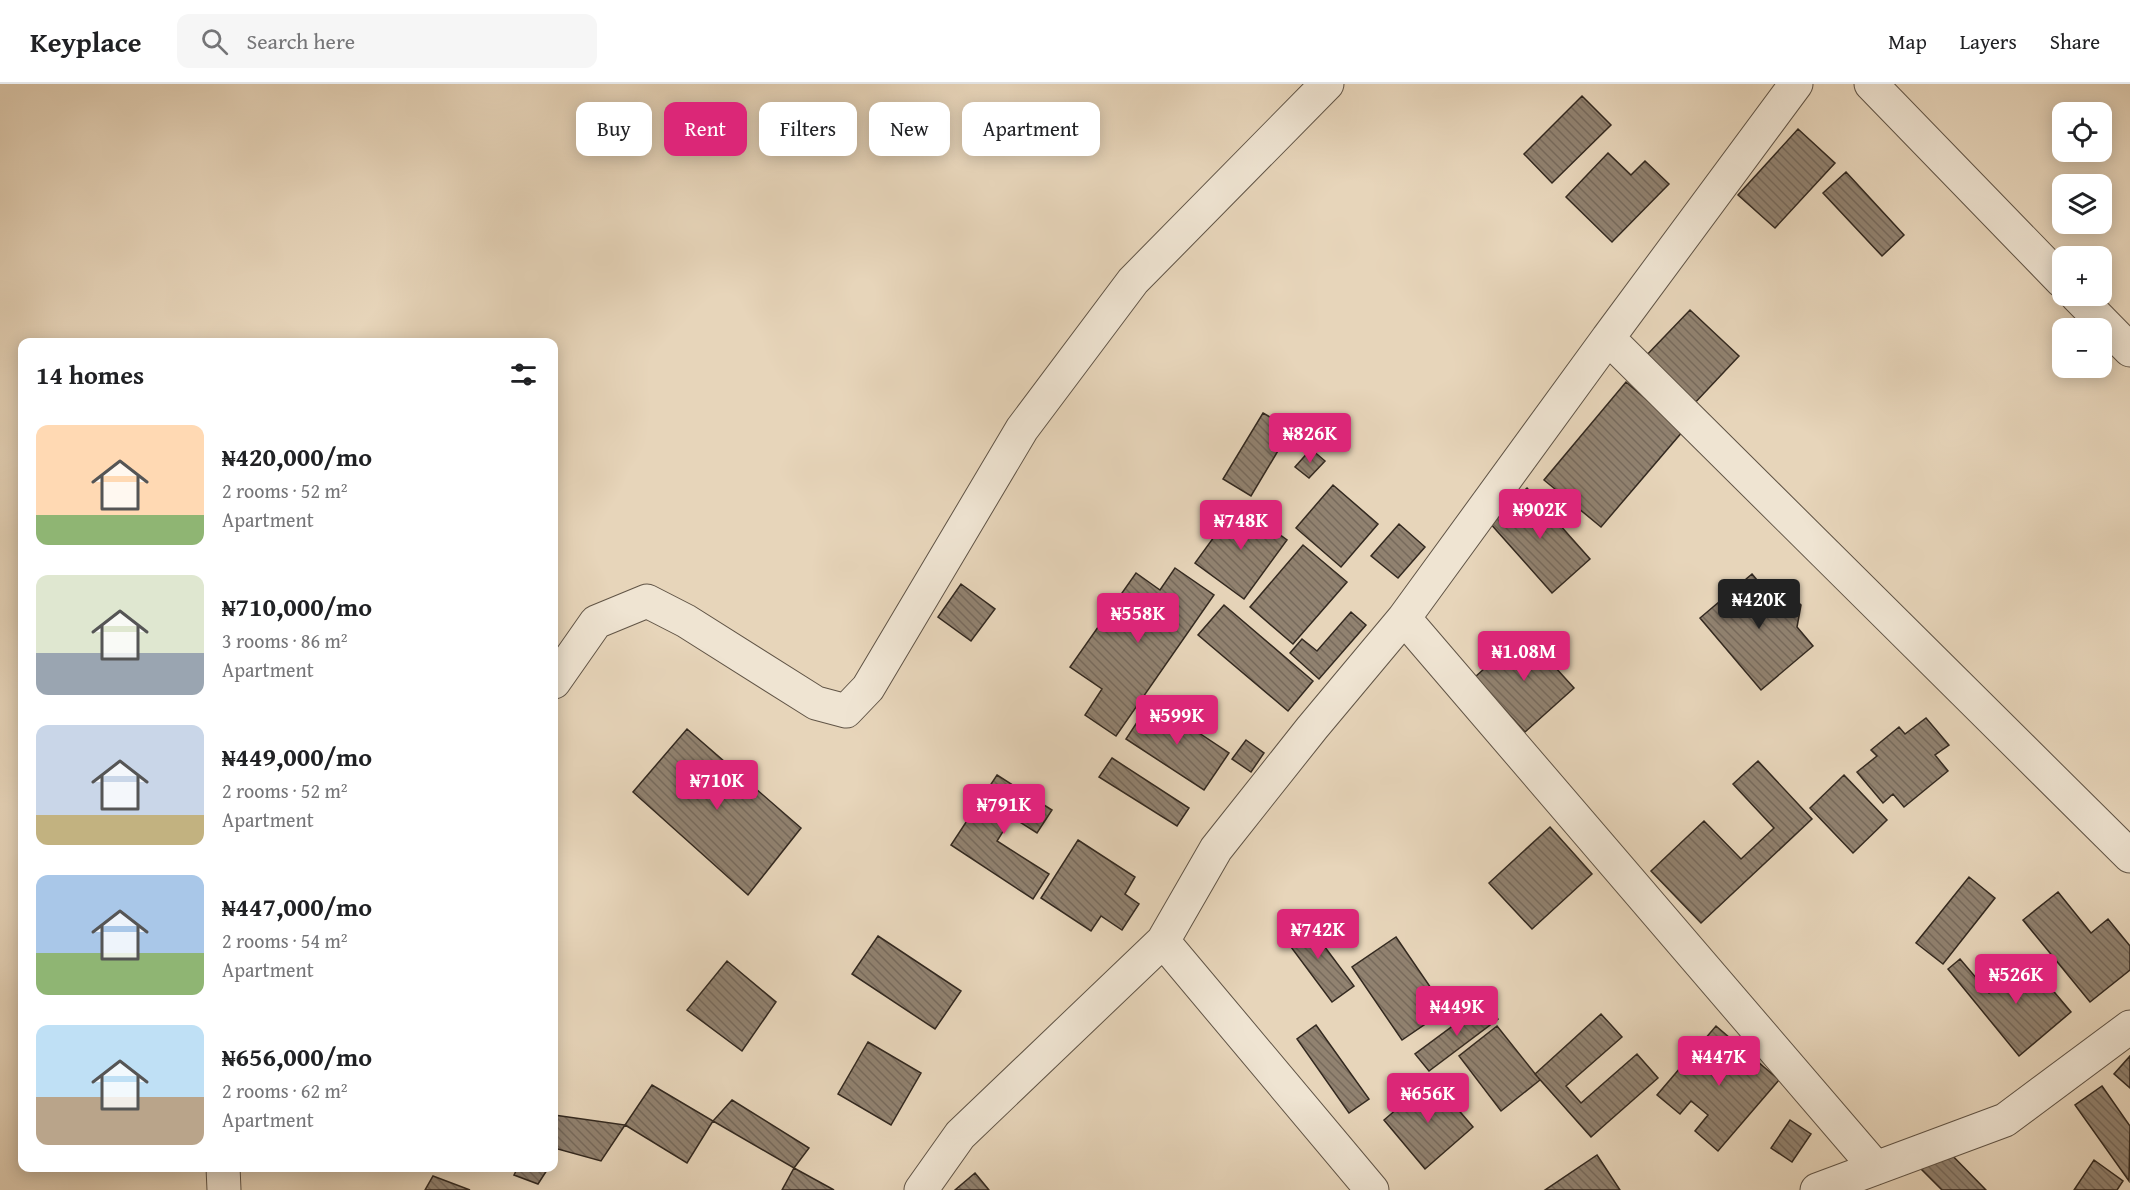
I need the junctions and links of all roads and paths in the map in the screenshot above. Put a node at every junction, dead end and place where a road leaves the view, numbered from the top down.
1 (1327, 84) edge
2 (1796, 84) edge
3 (1871, 84) edge
4 (2052, 271) edge
5 (2087, 306) edge
6 (1608, 338) junction
7 (2130, 350) edge
8 (1404, 618) junction
9 (558, 676) edge
10 (2130, 856) edge
11 (1163, 941) junction
12 (2130, 1027) edge
13 (1876, 1168) junction
14 (223, 1172) edge
15 (224, 1190) edge
16 (921, 1190) edge
17 (1372, 1190) edge
18 (1817, 1190) edge

1 - 9 street
2 - 6 street
3 - 4 street
5 - 7 street
6 - 8 street
6 - 10 street
8 - 11 street
8 - 13 street
11 - 16 street
11 - 17 street
12 - 13 street
13 - 18 street
14 - 15 street

